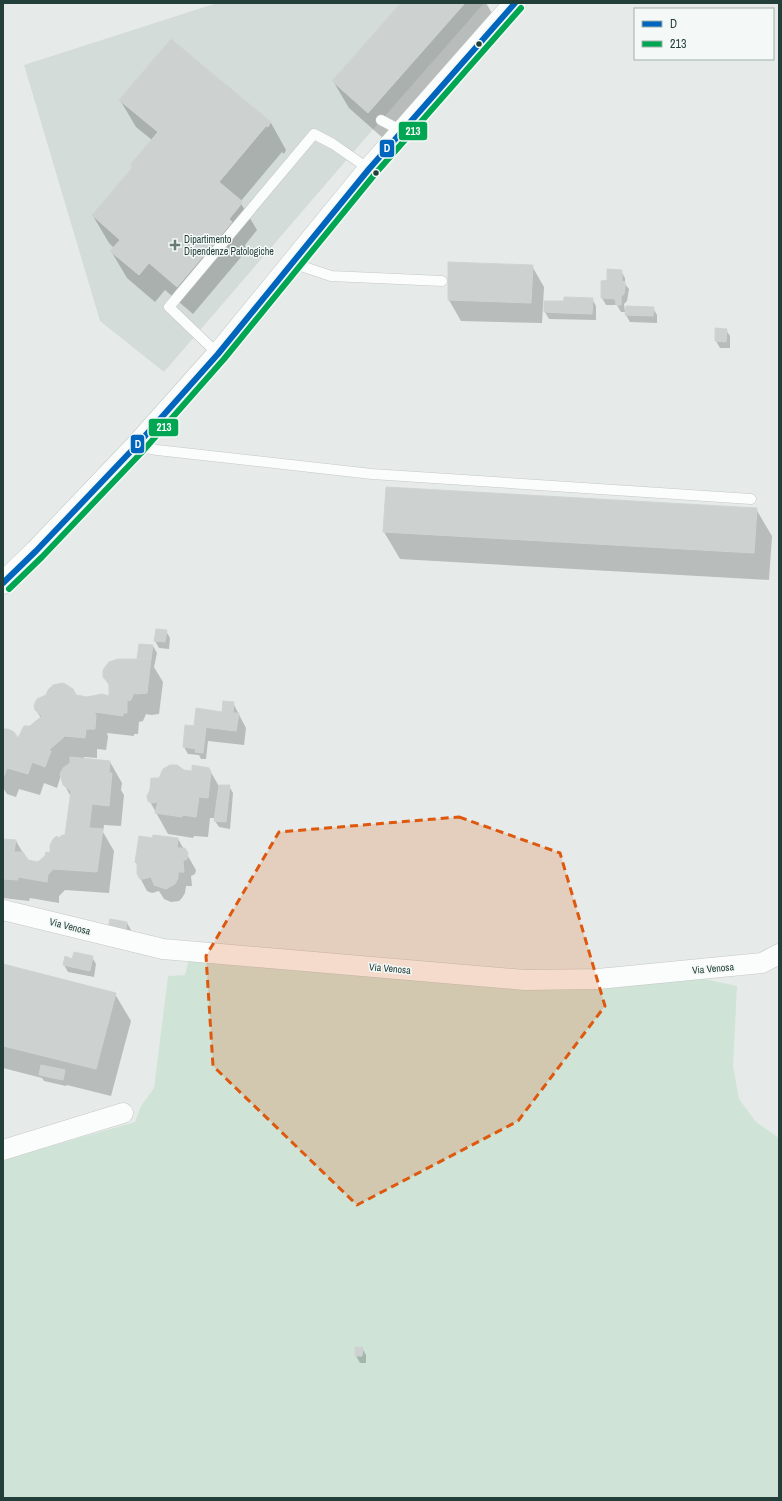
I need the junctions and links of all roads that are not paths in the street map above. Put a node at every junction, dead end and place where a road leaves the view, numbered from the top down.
1 (514, 3) edge
2 (381, 120) dead end
3 (402, 131) junction
4 (369, 169) junction
5 (292, 263) junction
6 (442, 281) dead end
7 (218, 354) junction
8 (136, 446) junction
9 (751, 499) dead end
10 (3, 583) edge
11 (3, 910) edge
12 (779, 954) edge
13 (123, 1113) dead end
14 (3, 1150) edge

1 - 3 main road
2 - 3 lane
3 - 4 main road
4 - 5 main road
4 - 7 lane
5 - 6 lane
5 - 7 main road
7 - 8 main road
8 - 9 lane
8 - 10 main road
11 - 12 street, Via Venosa
13 - 14 street

